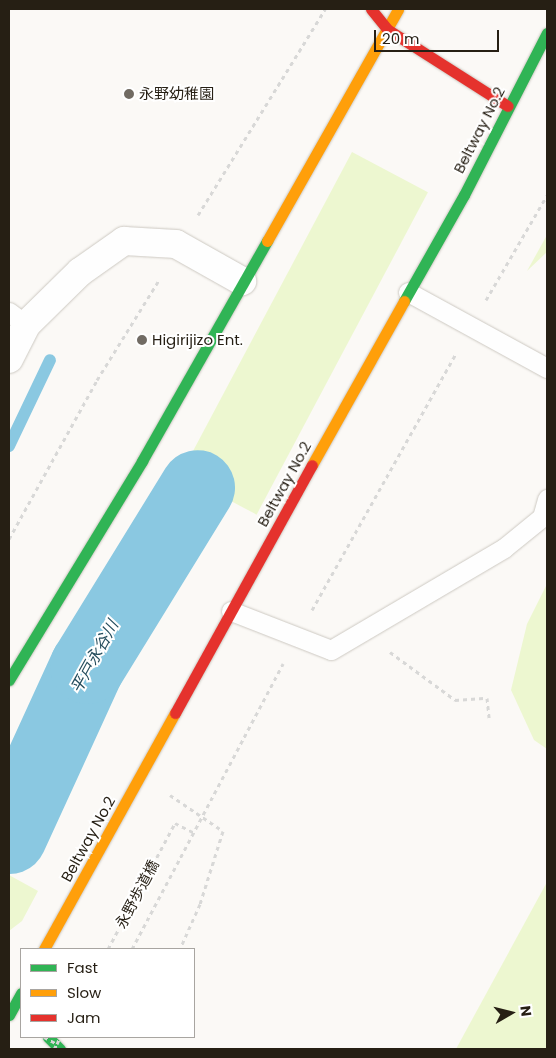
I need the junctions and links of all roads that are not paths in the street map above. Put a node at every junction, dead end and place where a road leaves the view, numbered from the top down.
1 (371, 9) edge
2 (398, 9) edge
3 (387, 29) junction
4 (547, 33) edge
5 (508, 106) junction
6 (242, 281) junction
7 (408, 292) junction
8 (17, 319) edge
9 (9, 359) edge
10 (547, 368) edge
11 (547, 499) edge
12 (231, 611) junction
13 (9, 680) edge
14 (45, 948) edge
15 (15, 1005) edge
16 (9, 1015) edge

1 - 3 main road
2 - 3 main road
3 - 5 main road
3 - 6 main road
4 - 5 main road, Beltway No.2
5 - 7 main road, Beltway No.2
6 - 8 street
6 - 13 main road
7 - 10 lane
7 - 12 main road, Beltway No.2
8 - 9 street
11 - 12 lane
12 - 14 main road, Beltway No.2
15 - 16 main road

